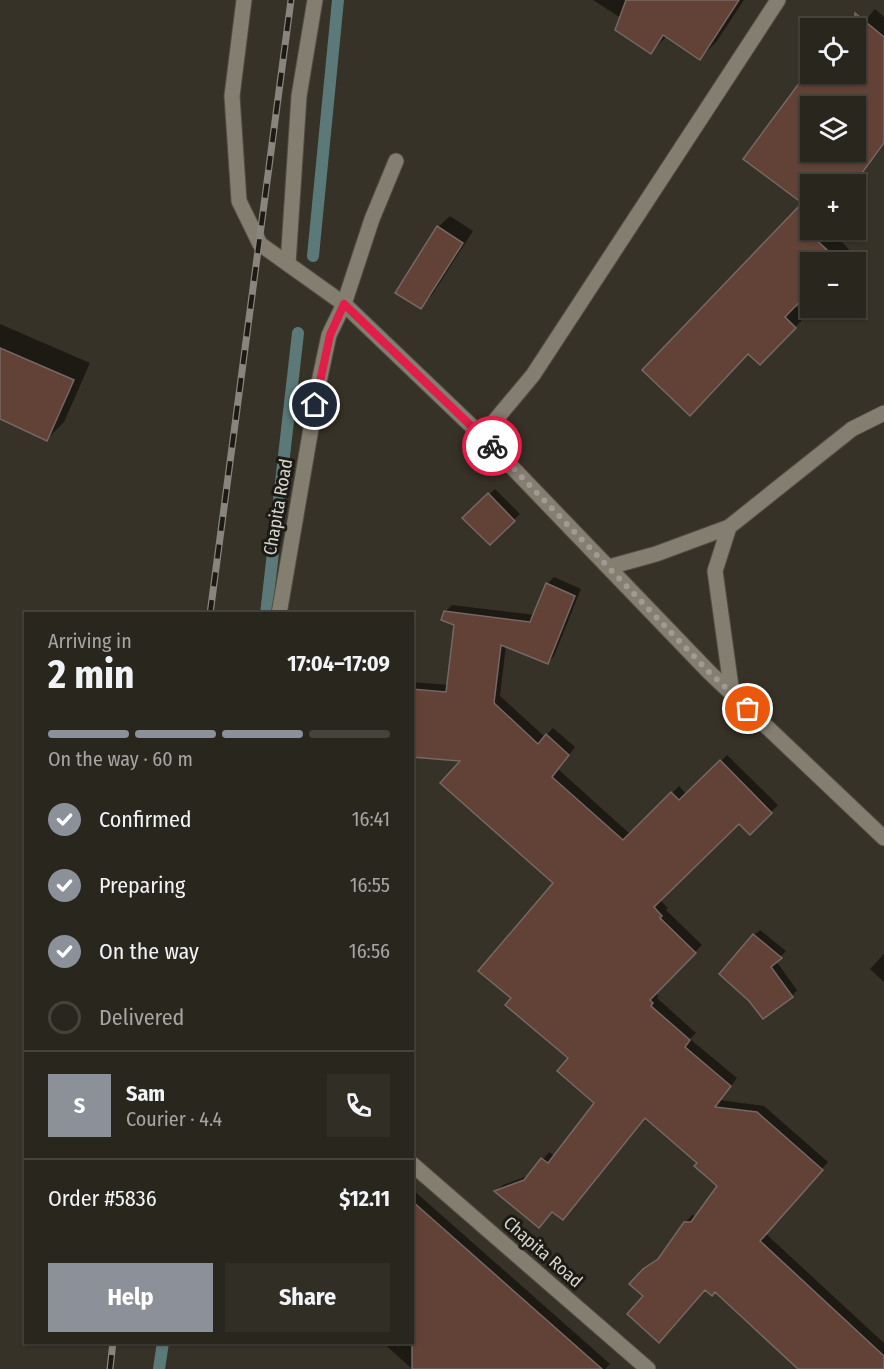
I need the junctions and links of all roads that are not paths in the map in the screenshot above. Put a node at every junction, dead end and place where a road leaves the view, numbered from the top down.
1 (244, 0) edge
2 (315, 0) edge
3 (778, 0) edge
4 (396, 161) dead end
5 (288, 264) junction
6 (344, 304) junction
7 (884, 413) edge
8 (482, 436) junction
9 (729, 527) junction
10 (609, 567) junction
11 (279, 612) edge
12 (732, 694) junction
13 (884, 838) edge
14 (414, 1166) edge
15 (648, 1369) edge

1 - 5 street
2 - 5 street
3 - 8 street
4 - 6 street, Chapita Road
5 - 6 street
6 - 8 street
6 - 11 street, Chapita Road
7 - 9 street
8 - 10 street
9 - 10 street
9 - 12 street
10 - 12 street
12 - 13 street
14 - 15 street, Chapita Road

